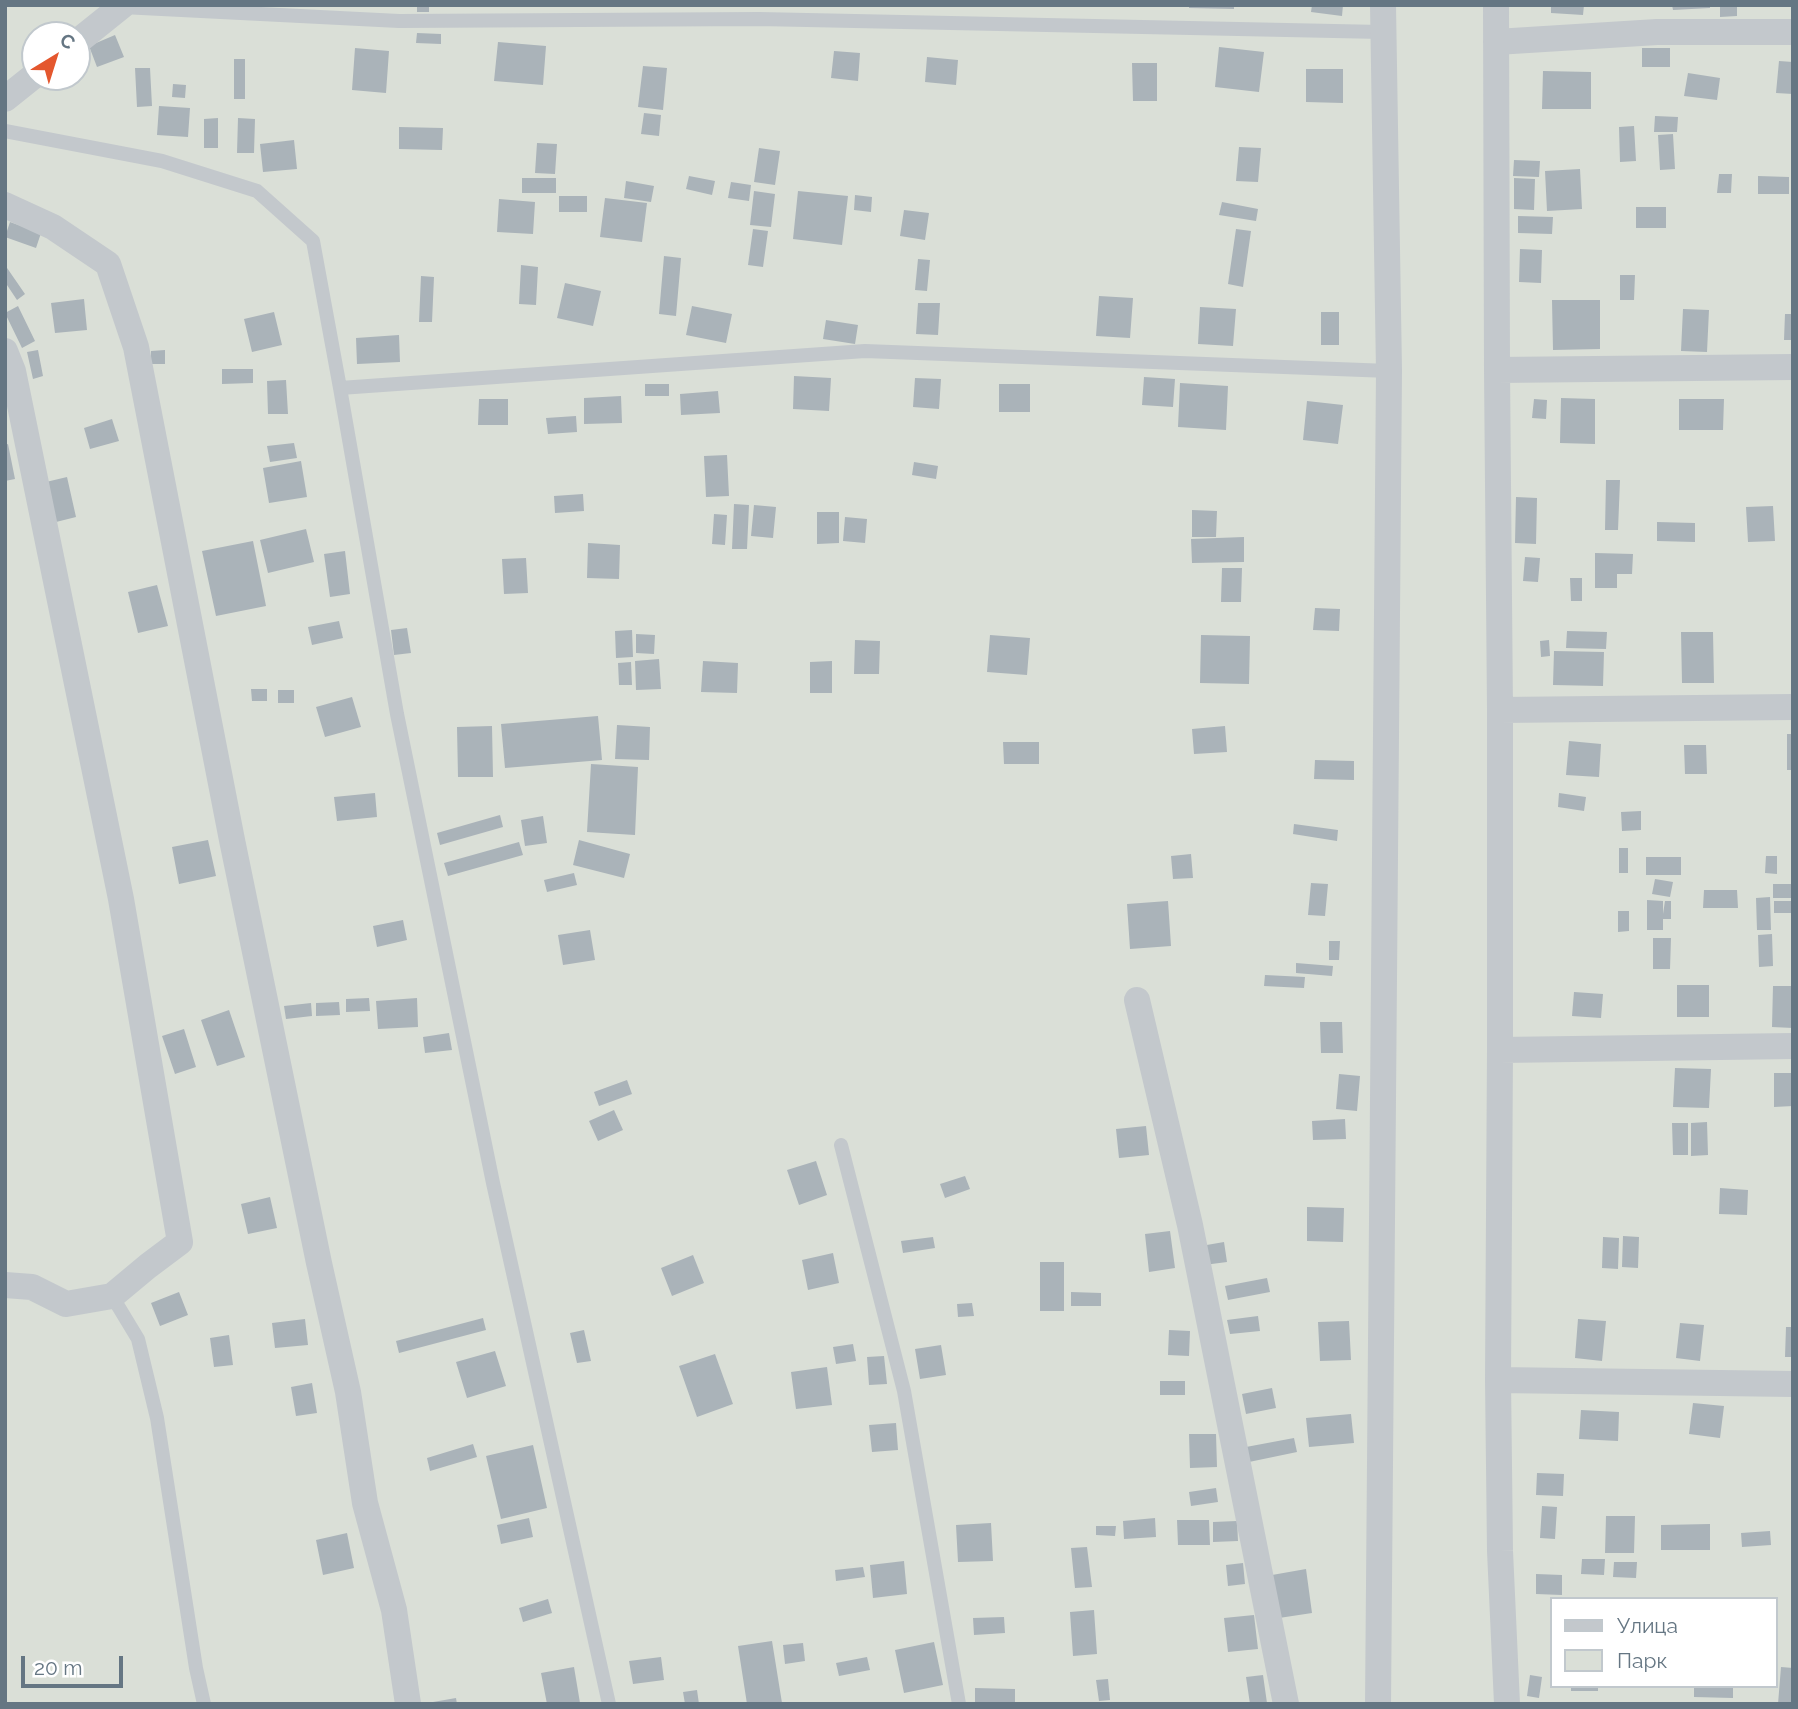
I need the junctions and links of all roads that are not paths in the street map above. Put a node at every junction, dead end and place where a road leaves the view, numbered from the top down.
1 (1383, 5) edge
2 (1496, 5) edge
3 (123, 6) edge
4 (91, 31) edge
5 (1382, 32) junction
6 (1793, 32) edge
7 (1496, 42) junction
8 (21, 86) edge
9 (5, 99) edge
10 (5, 131) edge
11 (5, 205) edge
12 (5, 351) edge
13 (1793, 367) edge
14 (1497, 370) junction
15 (1389, 371) junction
16 (340, 388) junction
17 (1793, 707) edge
18 (1500, 710) junction
19 (1137, 1000) dead end
20 (1793, 1046) edge
21 (1500, 1050) junction
22 (841, 1145) dead end
23 (8, 1278) edge
24 (112, 1296) junction
25 (1498, 1380) junction
26 (1793, 1384) edge
27 (204, 1704) edge
28 (408, 1704) edge
29 (609, 1704) edge
30 (959, 1704) edge
31 (1286, 1704) edge
32 (1378, 1704) edge
33 (1507, 1704) edge

1 - 5 street
2 - 7 street
3 - 4 street
3 - 5 lane
5 - 15 street
6 - 7 street
7 - 14 street
8 - 9 street
10 - 16 lane
11 - 28 street
12 - 24 street
13 - 14 street
14 - 18 street
15 - 16 lane
15 - 32 street
16 - 29 lane
17 - 18 street
18 - 21 street
19 - 31 street
20 - 21 street
21 - 25 street
22 - 30 lane
23 - 24 street
24 - 27 lane
25 - 26 street
25 - 33 street

